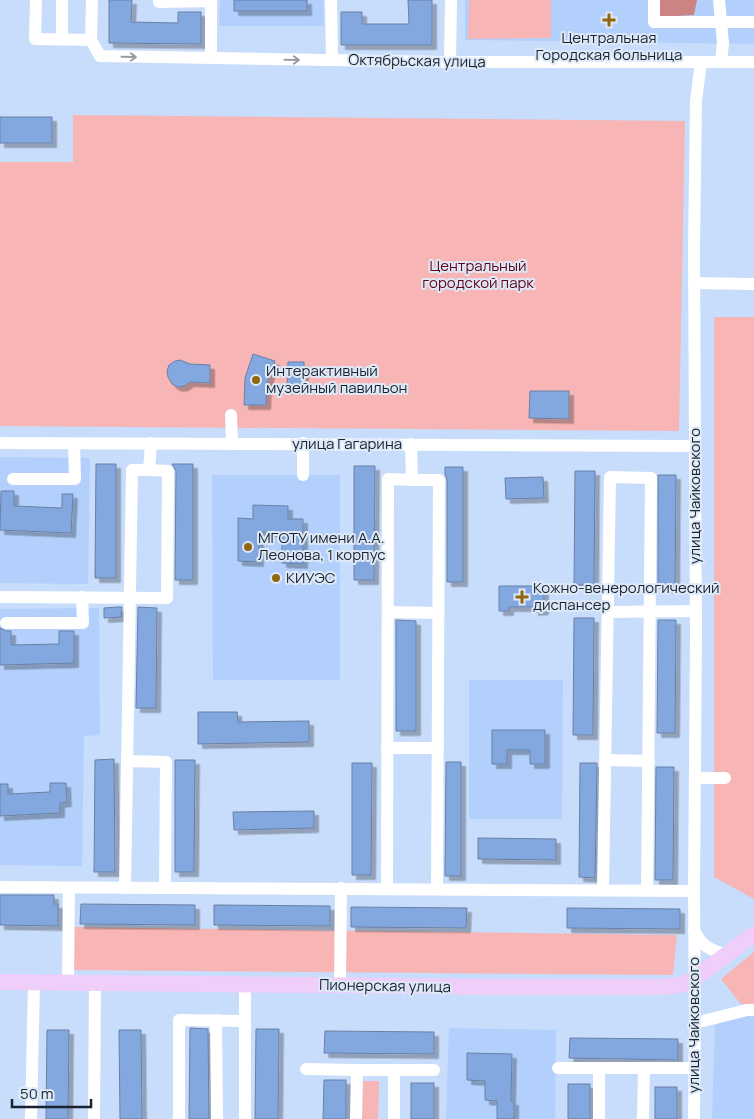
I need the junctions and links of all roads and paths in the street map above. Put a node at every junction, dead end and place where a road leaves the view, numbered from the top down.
1 (36, 0) edge
2 (62, 0) edge
3 (92, 0) edge
4 (159, 0) edge
5 (331, 0) edge
6 (451, 0) edge
7 (654, 0) edge
8 (719, 0) edge
9 (722, 22) junction
10 (754, 22) edge
11 (62, 39) junction
12 (91, 40) junction
13 (211, 58) junction
14 (332, 60) junction
15 (450, 62) junction
16 (702, 62) junction
17 (721, 62) junction
18 (754, 62) edge
19 (694, 283) junction
20 (754, 284) edge
21 (231, 415) dead end
22 (0, 443) edge
23 (151, 443) junction
24 (232, 443) junction
25 (74, 444) junction
26 (302, 444) junction
27 (411, 444) junction
28 (694, 446) junction
29 (149, 470) junction
30 (303, 475) dead end
31 (13, 479) dead end
32 (412, 480) junction
33 (0, 597) edge
34 (82, 597) junction
35 (130, 598) junction
36 (650, 611) junction
37 (696, 611) junction
38 (388, 612) junction
39 (608, 612) junction
40 (438, 613) junction
41 (6, 623) dead end
42 (387, 748) junction
43 (438, 748) junction
44 (606, 760) junction
45 (127, 761) junction
46 (649, 761) junction
47 (696, 778) junction
48 (725, 778) dead end
49 (0, 888) edge
50 (69, 888) junction
51 (124, 888) junction
52 (164, 888) junction
53 (341, 888) junction
54 (387, 888) junction
55 (437, 889) junction
56 (603, 889) junction
57 (647, 890) junction
58 (694, 890) junction
59 (694, 930) junction
60 (754, 934) edge
61 (728, 955) junction
62 (694, 978) junction
63 (0, 982) edge
64 (34, 982) junction
65 (68, 982) junction
66 (95, 984) junction
67 (245, 985) junction
68 (340, 986) junction
69 (754, 1010) edge
70 (216, 1020) junction
71 (245, 1021) junction
72 (696, 1024) junction
73 (558, 1068) dead end
74 (599, 1068) junction
75 (644, 1068) junction
76 (695, 1068) junction
77 (306, 1069) dead end
78 (357, 1070) junction
79 (394, 1070) junction
80 (434, 1070) dead end
81 (31, 1119) edge
82 (94, 1119) edge
83 (179, 1119) edge
84 (217, 1119) edge
85 (245, 1119) edge
86 (356, 1119) edge
87 (394, 1119) edge
88 (599, 1119) edge
89 (643, 1119) edge
90 (694, 1119) edge

1 - 11 street
2 - 11 street
3 - 12 street
4 - 13 street
5 - 14 street
6 - 15 street
7 - 9 street
8 - 9 street
9 - 10 street
9 - 17 street
11 - 12 street
12 -> 13 street, Октябрьская улица
13 -> 14 street, Октябрьская улица
14 - 15 street, Октябрьская улица
15 - 16 street, Октябрьская улица
16 - 17 street, Октябрьская улица
16 - 19 street, улица Чайковского
17 - 18 street, Октябрьская улица
19 - 20 street
19 - 28 street, улица Чайковского
21 - 24 street
22 - 25 street, улица Гагарина
23 - 24 street, улица Гагарина
23 - 25 street, улица Гагарина
23 - 29 street
24 - 26 street, улица Гагарина
25 - 31 street
26 - 27 street, улица Гагарина
26 - 30 street
27 - 28 street, улица Гагарина
27 - 32 street
28 - 37 street, улица Чайковского
29 - 35 street
29 - 35 street
32 - 38 street
32 - 40 street
33 - 34 street
34 - 35 street
34 - 41 street
35 - 45 street
36 - 37 street
36 - 39 street
36 - 39 street
36 - 46 street
37 - 47 street, улица Чайковского
38 - 40 street
38 - 42 street
39 - 44 street
40 - 43 street
42 - 43 street
42 - 54 street
43 - 55 street
44 - 46 street
44 - 56 street
45 - 51 street
45 - 52 street
46 - 57 street
47 - 48 street
47 - 58 street, улица Чайковского
49 - 50 street
50 - 51 street
50 - 65 street
51 - 52 street
52 - 53 street
53 - 54 street
53 - 68 street
54 - 55 street
55 - 56 street
56 - 57 street
57 - 58 street
58 - 59 street, улица Чайковского
59 - 61 street, улица Чайковского
59 - 62 street, улица Чайковского
60 - 61 main road, Пионерская улица
61 - 62 main road, Пионерская улица
62 - 68 main road, Пионерская улица
62 - 72 street, улица Чайковского
63 - 64 main road, Пионерская улица
64 - 65 main road, Пионерская улица
64 - 81 street
65 - 66 main road, Пионерская улица
66 - 67 main road, Пионерская улица
66 - 82 street
67 - 68 main road, Пионерская улица
67 - 71 street
69 - 72 street
70 - 71 street
70 - 83 street
70 - 84 street
71 - 85 street
72 - 76 street, улица Чайковского
73 - 74 street
74 - 75 street
74 - 88 street
75 - 76 street
75 - 89 street
76 - 90 street, улица Чайковского
77 - 78 street
78 - 79 street
78 - 86 street
79 - 80 street
79 - 87 street

